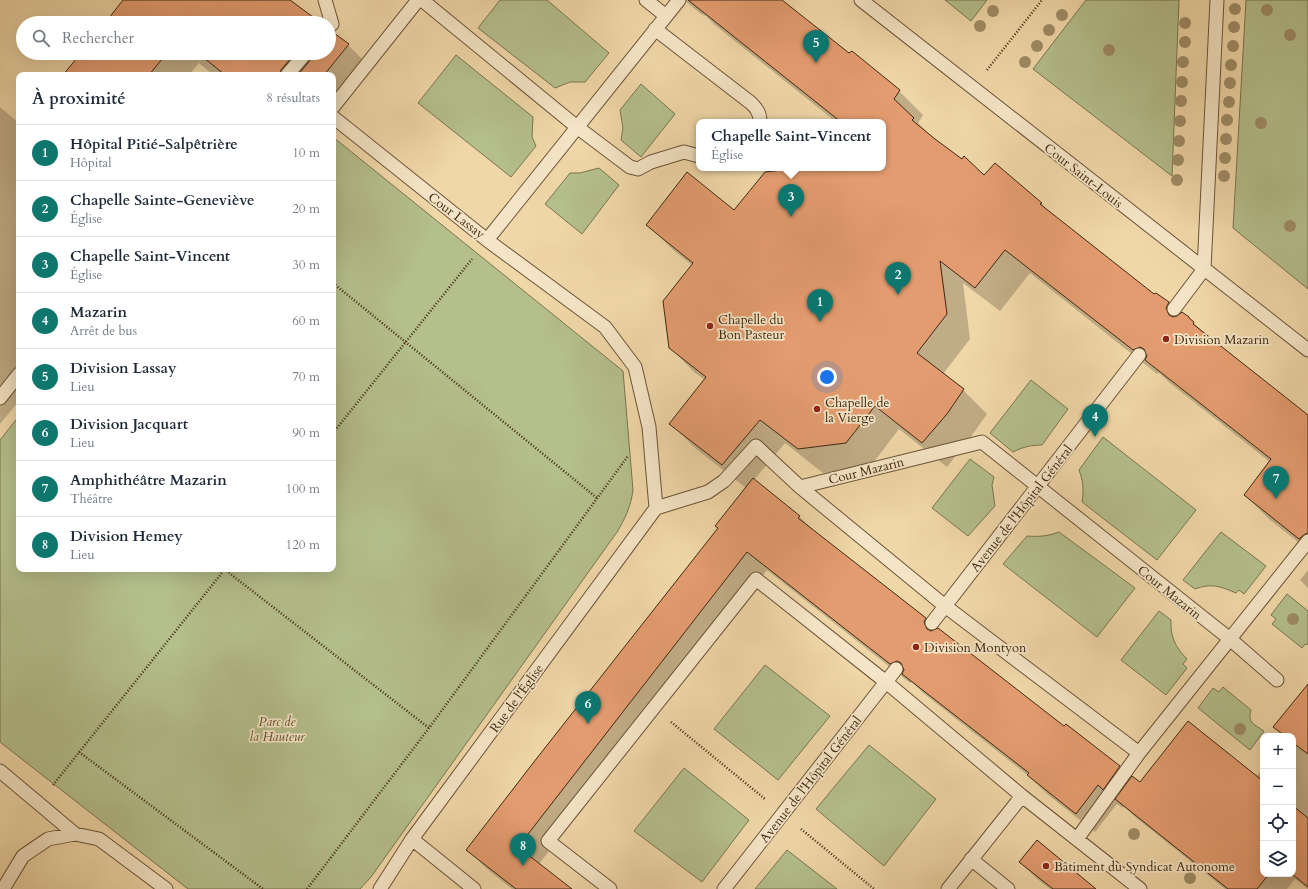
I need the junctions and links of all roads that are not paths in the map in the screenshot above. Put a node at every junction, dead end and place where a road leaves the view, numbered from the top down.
1 (325, 0) edge
2 (418, 0) edge
3 (422, 0) edge
4 (646, 0) edge
5 (678, 0) edge
6 (861, 0) edge
7 (1217, 0) edge
8 (330, 16) edge
9 (666, 16) junction
10 (655, 29) junction
11 (300, 60) edge
12 (290, 72) edge
13 (336, 103) edge
14 (336, 119) edge
15 (760, 119) edge
16 (577, 127) junction
17 (696, 155) edge
18 (487, 240) junction
19 (1204, 269) junction
20 (1174, 309) dead end
21 (1308, 350) edge
22 (1139, 355) dead end
23 (16, 378) edge
24 (0, 398) edge
25 (800, 487) junction
26 (1038, 487) junction
27 (656, 508) junction
28 (1308, 541) edge
29 (945, 606) junction
30 (932, 623) dead end
31 (1230, 639) junction
32 (896, 668) dead end
33 (1277, 680) dead end
34 (886, 682) junction
35 (1139, 753) junction
36 (0, 771) edge
37 (1022, 796) junction
38 (75, 834) junction
39 (412, 839) junction
40 (1076, 839) junction
41 (972, 859) junction
42 (3, 889) edge
43 (166, 889) edge
44 (380, 889) edge
45 (474, 889) edge
46 (610, 889) edge
47 (724, 889) edge
48 (948, 889) edge
49 (1008, 889) edge
50 (1140, 889) edge

1 - 8 lane
2 - 13 lane
3 - 16 lane
4 - 9 lane
5 - 9 lane, Cour Lassay
6 - 19 lane, Cour Saint-Louis
7 - 19 lane
9 - 10 lane, Cour Lassay
10 - 15 lane
10 - 16 lane, Cour Lassay
11 - 12 lane
14 - 18 lane, Cour Lassay
16 - 17 lane
16 - 18 lane, Cour Lassay
18 - 27 lane
19 - 20 lane
19 - 21 lane, Cour Saint-Louis
22 - 26 lane, Avenue de l'Hôpital Général
23 - 24 lane
25 - 26 lane, Cour Mazarin
25 - 27 lane
25 - 29 lane, Cour Mazarin
26 - 29 lane, Avenue de l'Hôpital Général
26 - 31 lane, Cour Mazarin
27 - 39 lane, Rue de l'Église
28 - 31 lane
29 - 30 lane, Avenue de l'Hôpital Général
29 - 35 lane, Cour Mazarin
31 - 33 lane, Cour Mazarin
31 - 35 lane
32 - 34 lane, Avenue de l'Hôpital Général
34 - 37 lane
34 - 46 lane
34 - 47 lane, Avenue de l'Hôpital Général
35 - 40 lane
36 - 38 lane
37 - 40 lane
37 - 41 lane
38 - 42 lane
38 - 43 lane
39 - 44 lane, Rue de l'Église
39 - 45 lane
40 - 50 lane
41 - 48 lane
41 - 49 lane

